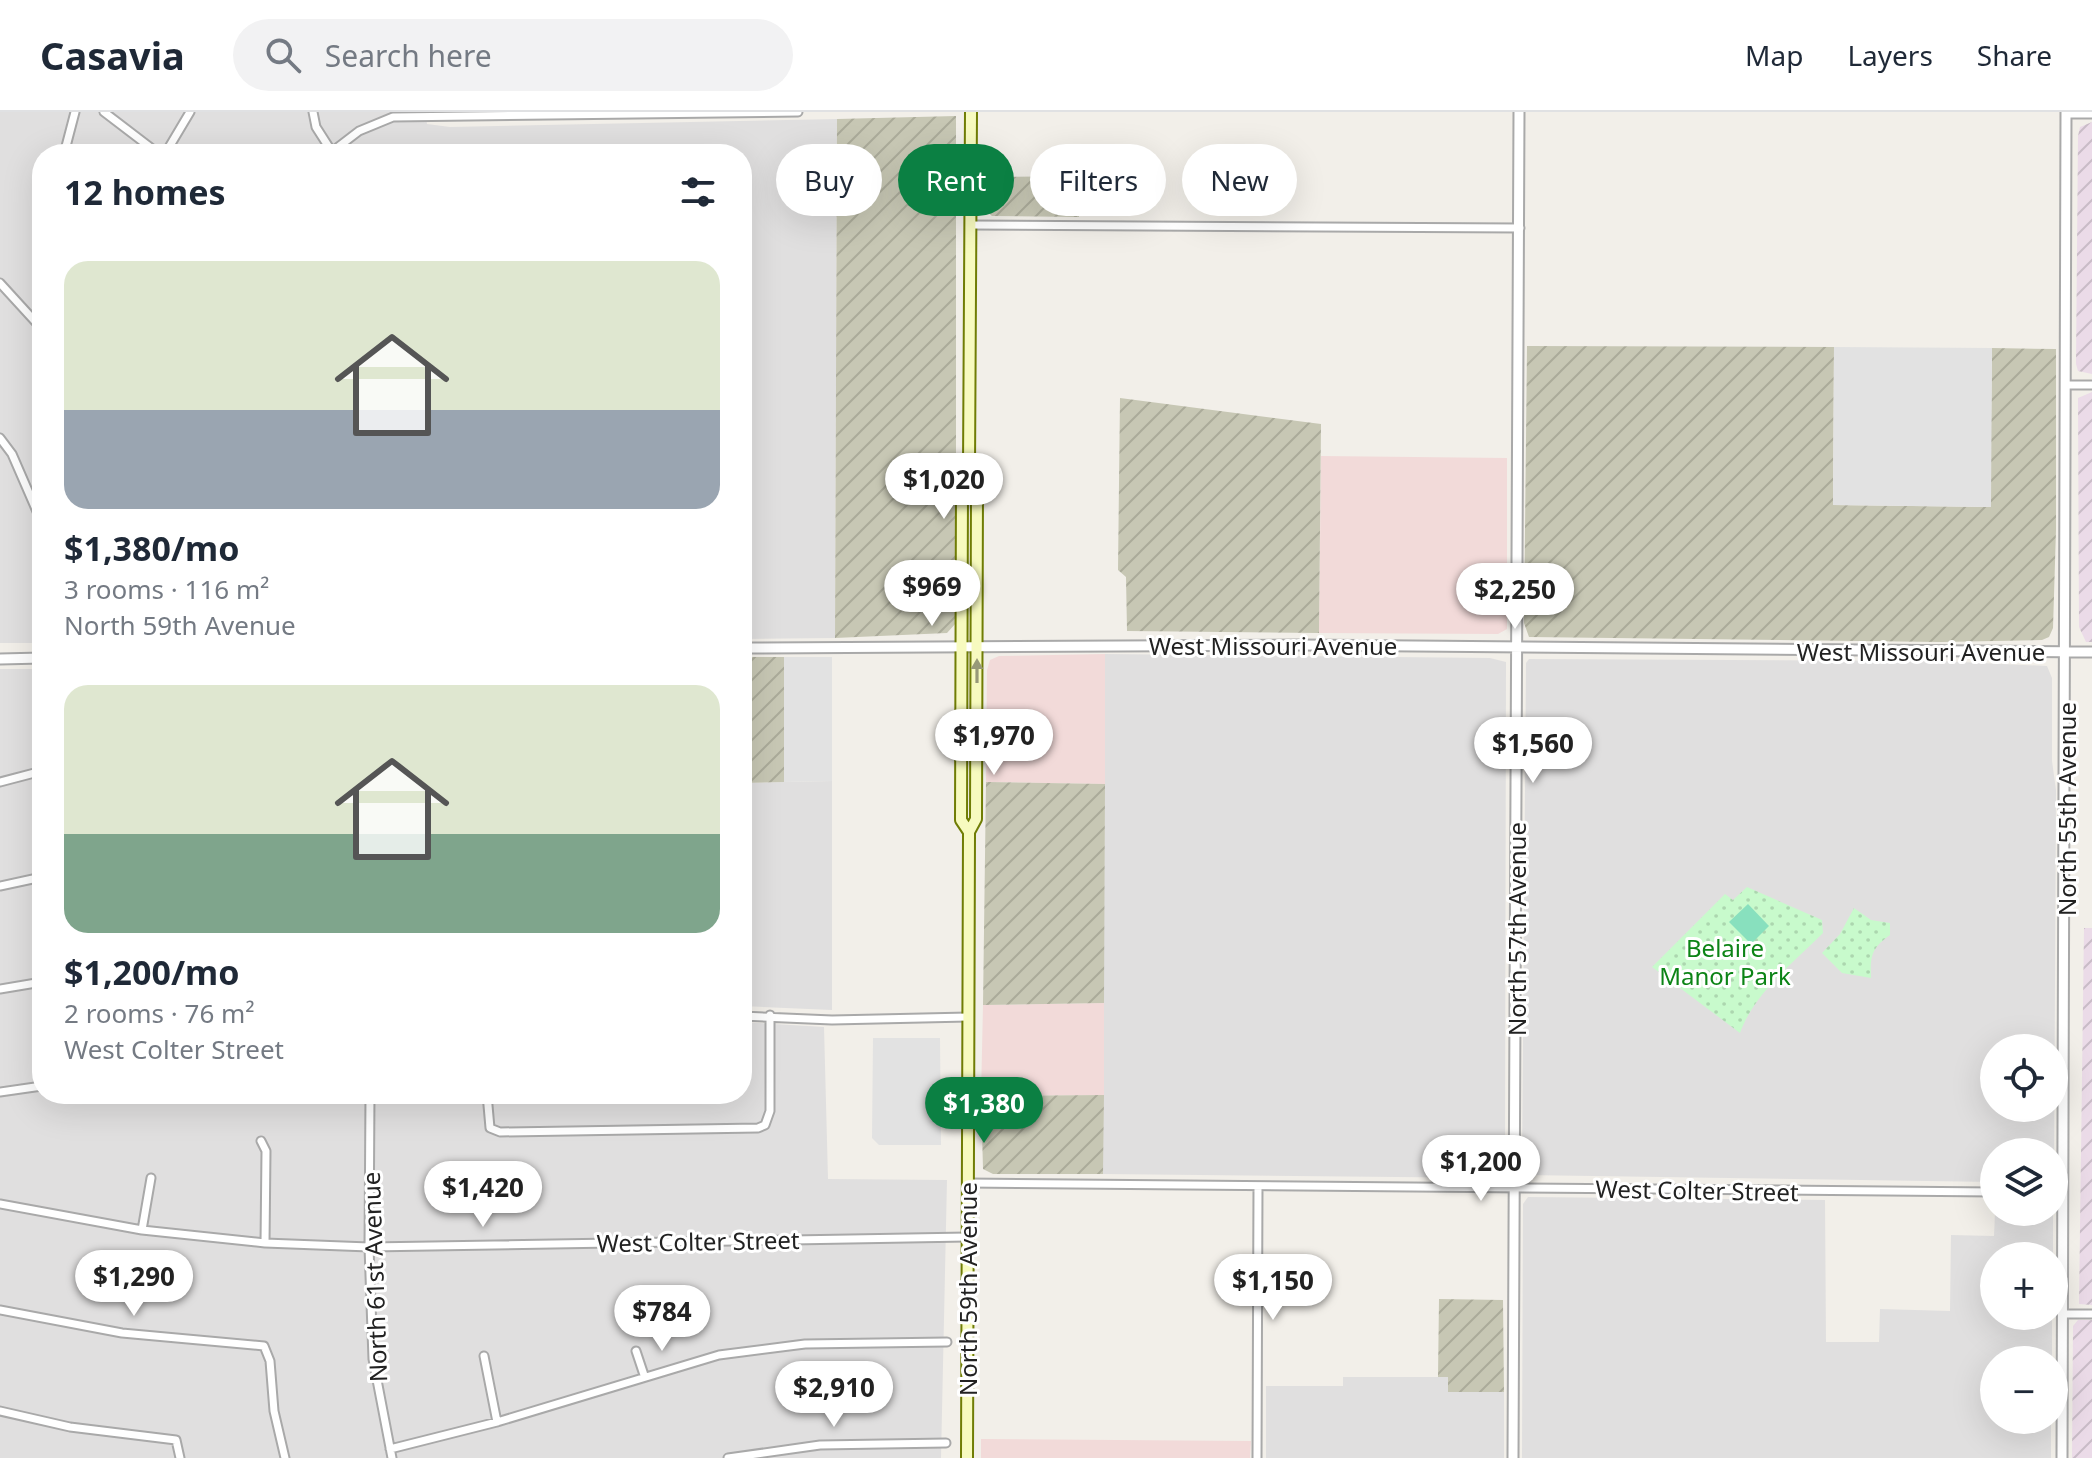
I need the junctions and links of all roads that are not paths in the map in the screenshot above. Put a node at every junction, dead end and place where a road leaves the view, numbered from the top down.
1 (75, 112) edge
2 (104, 112) edge
3 (190, 112) edge
4 (313, 112) edge
5 (798, 112) edge
6 (971, 112) edge
7 (1519, 112) edge
8 (429, 113) edge
9 (2066, 113) edge
10 (2092, 114) edge
11 (67, 144) edge
12 (146, 144) edge
13 (171, 144) edge
14 (326, 144) edge
15 (344, 144) edge
16 (970, 225) junction
17 (1520, 228) junction
18 (0, 283) edge
19 (32, 318) edge
20 (2066, 385) junction
21 (2092, 385) edge
22 (0, 438) edge
23 (969, 468) junction
24 (32, 500) edge
25 (961, 644) junction
26 (977, 644) junction
27 (752, 648) edge
28 (1516, 648) junction
29 (2066, 652) junction
30 (2092, 652) edge
31 (32, 658) edge
32 (0, 659) edge
33 (32, 774) edge
34 (0, 782) edge
35 (969, 832) junction
36 (32, 879) edge
37 (0, 886) edge
38 (32, 984) edge
39 (0, 989) edge
40 (770, 1015) junction
41 (752, 1016) edge
42 (968, 1017) junction
43 (32, 1087) edge
44 (0, 1092) edge
45 (370, 1104) edge
46 (488, 1104) edge
47 (2060, 1138) edge
48 (261, 1141) dead end
49 (151, 1178) dead end
50 (967, 1183) junction
51 (1258, 1186) junction
52 (1515, 1188) junction
53 (1980, 1192) edge
54 (0, 1204) edge
55 (142, 1230) junction
56 (967, 1237) junction
57 (265, 1243) junction
58 (369, 1247) junction
59 (0, 1310) edge
60 (2068, 1314) edge
61 (2092, 1314) edge
62 (2064, 1330) edge
63 (947, 1342) dead end
64 (636, 1351) dead end
65 (484, 1356) dead end
66 (644, 1375) junction
67 (0, 1411) edge
68 (497, 1422) junction
69 (946, 1443) dead end
70 (391, 1454) edge
71 (180, 1458) edge
72 (285, 1458) edge
73 (728, 1458) edge
74 (967, 1458) edge
75 (1257, 1458) edge
76 (1513, 1458) edge
77 (2062, 1458) edge

1 - 11 street
2 - 12 street
3 - 13 street
4 - 14 street
5 - 8 street
6 - 16 main road, North 59th Avenue
7 - 17 street, North 57th Avenue
8 - 15 street
9 - 10 street
9 - 20 street, North 55th Avenue
16 - 17 street
16 - 23 main road, North 59th Avenue
17 - 28 street, North 57th Avenue
18 - 19 street
20 - 21 street
20 - 29 street, North 55th Avenue
22 - 24 street
23 - 25 main road, North 59th Avenue
23 - 26 main road, North 59th Avenue
25 - 26 street, West Missouri Avenue
25 - 27 street, West Missouri Avenue
25 - 35 main road, North 59th Avenue
26 - 28 street, West Missouri Avenue
35 -> 26 main road, North 59th Avenue
28 - 29 street, West Missouri Avenue
28 - 52 street, North 57th Avenue
29 - 30 street, West Missouri Avenue
29 - 47 street, North 55th Avenue
31 - 32 street
33 - 34 street
35 - 42 main road, North 59th Avenue
36 - 37 street
38 - 39 street
40 - 41 street
40 - 42 street
40 - 46 street
42 - 50 main road, North 59th Avenue
43 - 44 street
45 - 58 street, North 61st Avenue
48 - 57 street
49 - 55 street
50 - 51 street, West Colter Street
50 - 56 main road, North 59th Avenue
51 - 52 street, West Colter Street
51 - 75 street
52 - 53 street, West Colter Street
52 - 76 street, North 57th Avenue
54 - 55 street, West Colter Street
55 - 57 street, West Colter Street
56 - 58 street, West Colter Street
56 - 74 main road, North 59th Avenue
57 - 58 street, West Colter Street
58 - 70 street, North 61st Avenue
59 - 72 street
60 - 61 street
62 - 77 street, North 55th Avenue
63 - 66 street
64 - 66 street
65 - 68 street
66 - 68 street
67 - 71 street
68 - 70 street
69 - 73 street

